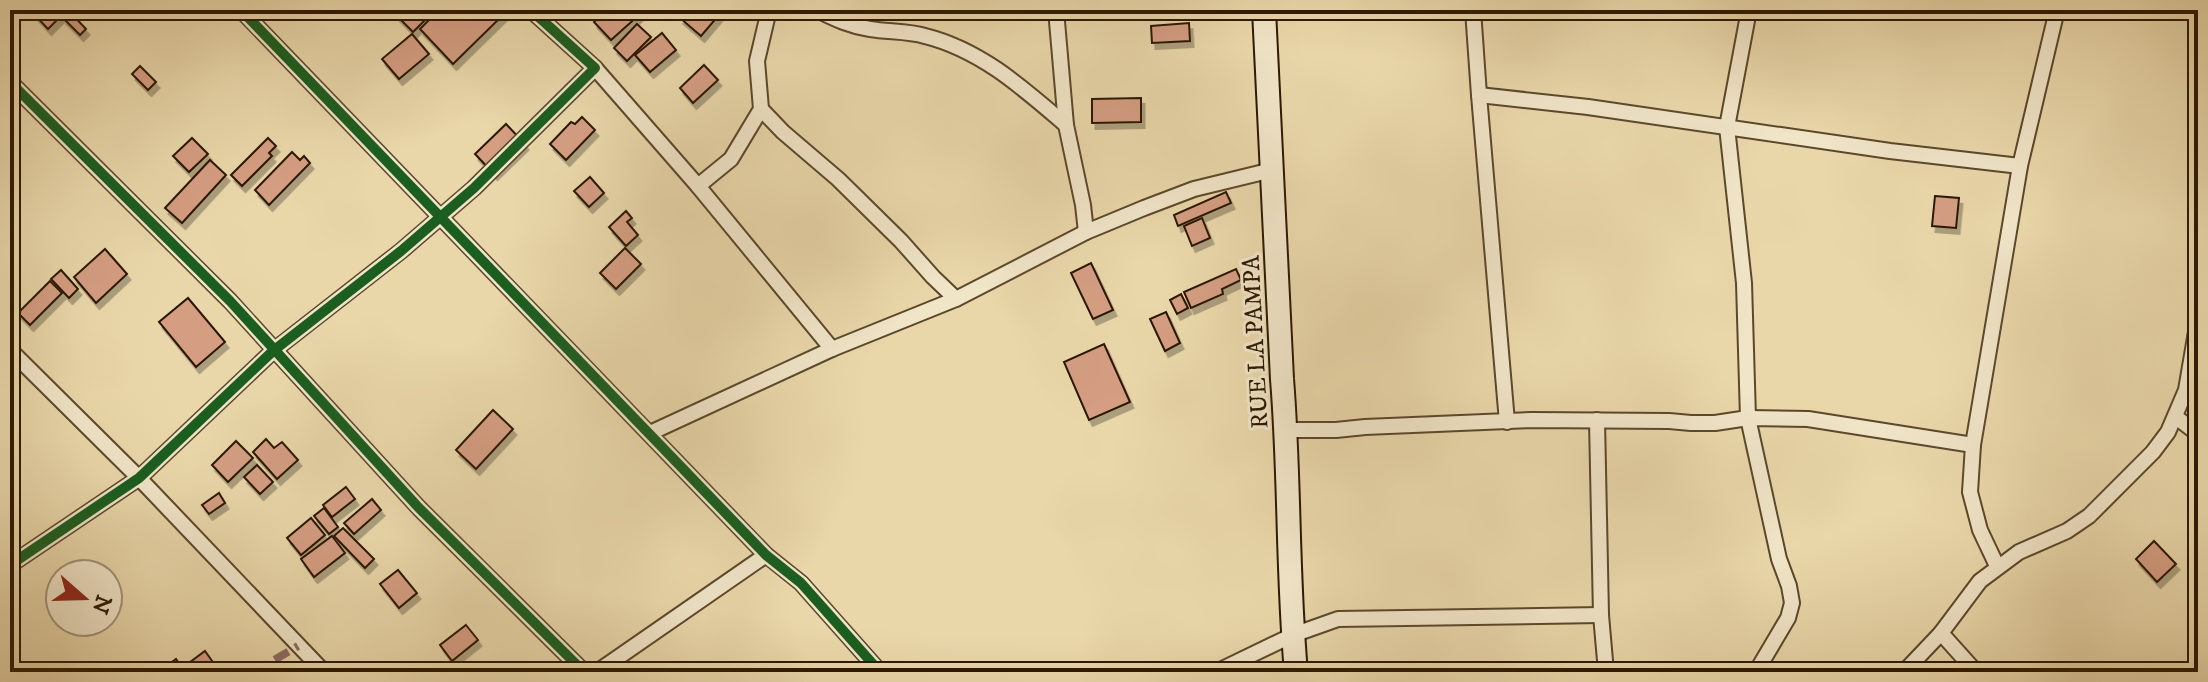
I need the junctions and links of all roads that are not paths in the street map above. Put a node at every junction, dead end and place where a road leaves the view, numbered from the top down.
1 (241, 10) edge
2 (531, 10) edge
3 (769, 10) edge
4 (817, 10) edge
5 (1056, 10) edge
6 (1264, 10) edge
7 (1473, 10) edge
8 (1749, 10) edge
9 (2057, 10) edge
10 (595, 68) junction
11 (10, 82) edge
12 (1479, 95) junction
13 (761, 109) junction
14 (1066, 125) junction
15 (1727, 127) junction
16 (2020, 166) junction
17 (1272, 170) junction
18 (698, 186) junction
19 (440, 217) junction
20 (1086, 232) junction
21 (956, 299) junction
22 (2198, 320) edge
23 (832, 349) junction
24 (10, 350) edge
25 (273, 351) junction
26 (2176, 417) junction
27 (1748, 418) junction
28 (1597, 420) junction
29 (1507, 422) junction
30 (1286, 430) junction
31 (650, 433) junction
32 (2198, 434) edge
33 (1973, 445) junction
34 (139, 478) junction
35 (766, 555) junction
36 (10, 565) edge
37 (1997, 566) junction
38 (1601, 615) junction
39 (1941, 633) junction
40 (1293, 635) junction
41 (324, 672) edge
42 (584, 672) edge
43 (597, 672) edge
44 (880, 672) edge
45 (1216, 672) edge
46 (1296, 672) edge
47 (1606, 672) edge
48 (1756, 672) edge
49 (1904, 672) edge
50 (1976, 672) edge

1 - 19 street
2 - 10 street
3 - 13 street
4 - 14 street
5 - 14 street
6 - 17 street, RUE LA PAMPA
7 - 12 street
8 - 15 street
9 - 16 street
10 - 18 street
10 - 19 street
11 - 25 street
12 - 15 street
12 - 29 street
13 - 18 street
13 - 21 street
14 - 20 street
15 - 16 street
15 - 27 street
16 - 33 street
17 - 20 street
17 - 30 street, RUE LA PAMPA
18 - 23 street
19 - 25 street
19 - 31 street
20 - 21 street
21 - 23 street
22 - 26 street
23 - 31 street
24 - 34 street
25 - 34 street
25 - 42 street
26 - 32 street
26 - 37 street
27 - 28 street
27 - 33 street
27 - 48 street
28 - 29 street
28 - 38 street
29 - 30 street
30 - 40 street, RUE LA PAMPA
31 - 35 street
33 - 37 street
34 - 36 street
34 - 41 street
35 - 43 street
35 - 44 street
37 - 39 street
38 - 40 street
38 - 47 street
39 - 49 street
39 - 50 street
40 - 45 street
40 - 46 street, RUE LA PAMPA

